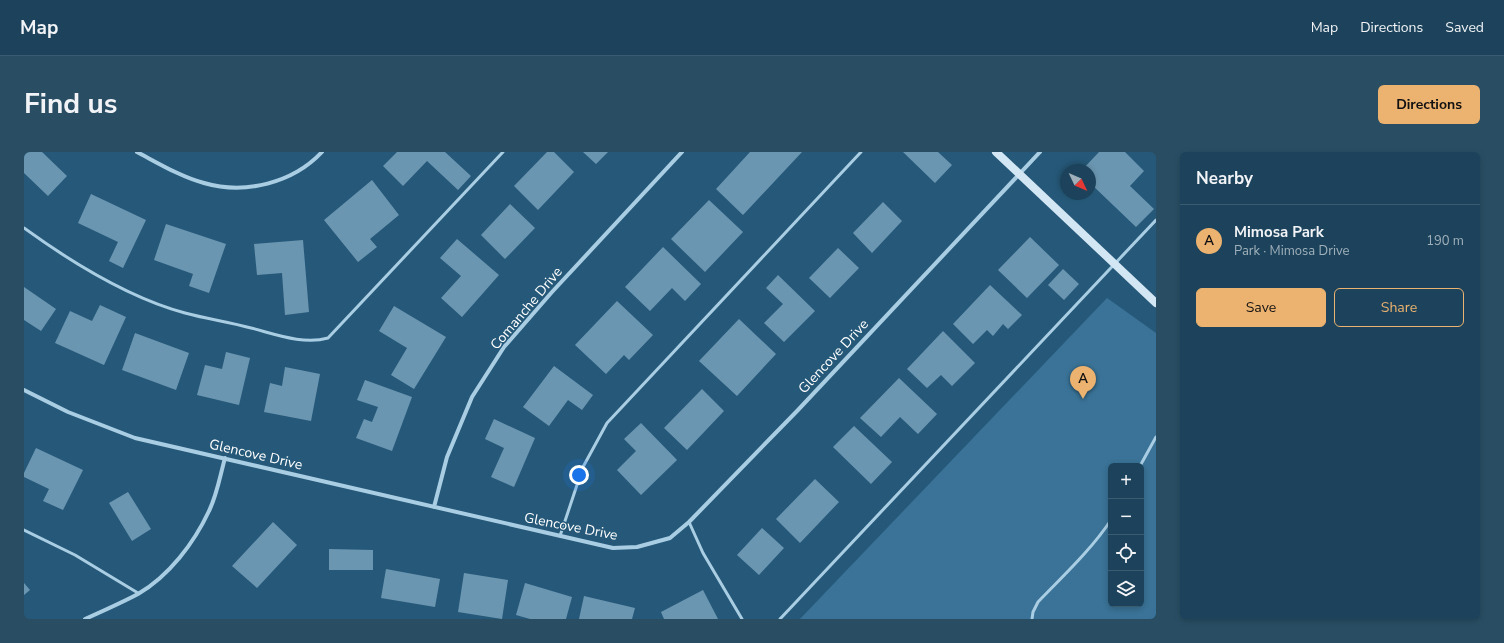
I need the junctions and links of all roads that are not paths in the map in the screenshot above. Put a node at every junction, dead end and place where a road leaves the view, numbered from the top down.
1 (137, 152) edge
2 (322, 152) edge
3 (503, 152) edge
4 (682, 152) edge
5 (861, 152) edge
6 (996, 152) edge
7 (1040, 152) edge
8 (1020, 174) junction
9 (1156, 220) edge
10 (24, 228) edge
11 (1115, 264) junction
12 (1156, 303) edge
13 (24, 390) edge
14 (1156, 437) edge
15 (225, 458) junction
16 (1142, 463) edge
17 (434, 507) junction
18 (689, 522) junction
19 (1108, 525) edge
20 (24, 530) edge
21 (560, 536) junction
22 (138, 593) junction
23 (85, 619) edge
24 (742, 619) edge
25 (780, 619) edge
26 (1032, 619) edge

1 - 2 street
3 - 10 lane
4 - 17 street, Comanche Drive
5 - 21 lane
6 - 8 street
7 - 8 street, Glencove Drive
8 - 11 street
8 - 18 street, Glencove Drive
9 - 11 lane
11 - 12 street
11 - 25 lane
13 - 15 street, Glencove Drive
14 - 16 lane
15 - 17 street, Glencove Drive
15 - 22 street
17 - 21 street, Glencove Drive
18 - 21 street, Glencove Drive
18 - 24 lane
19 - 26 lane
20 - 22 lane
22 - 23 street

